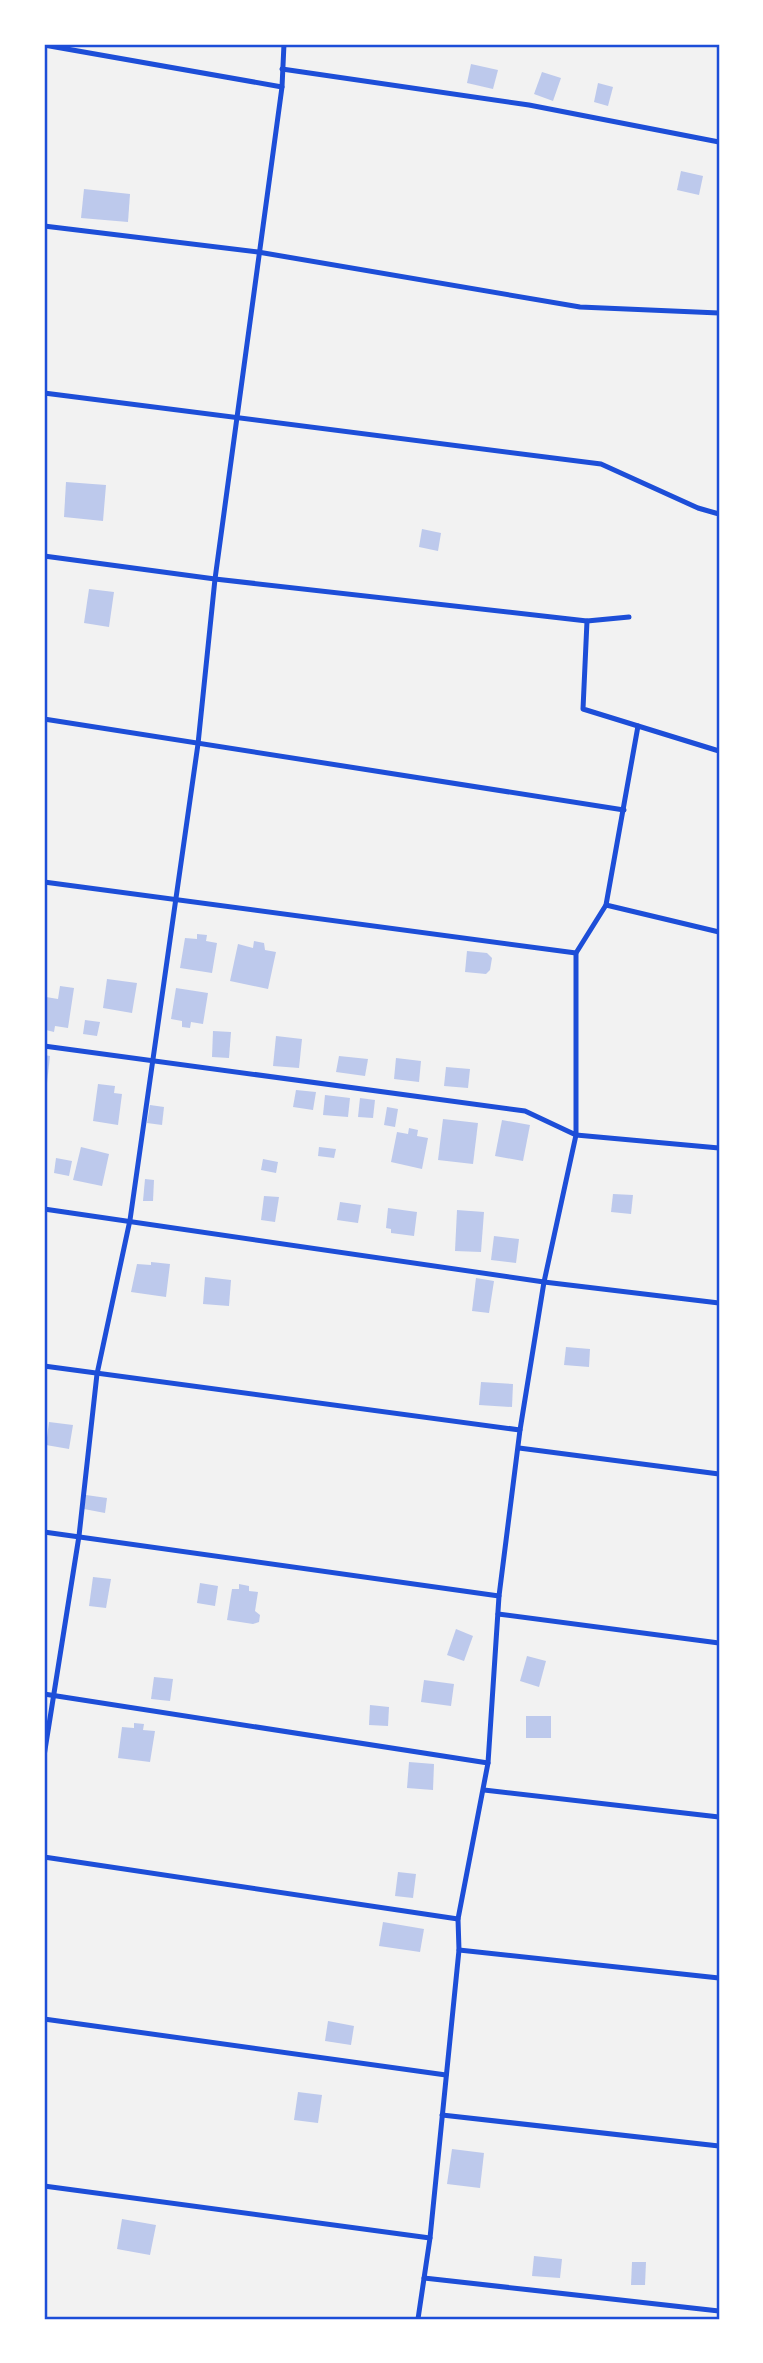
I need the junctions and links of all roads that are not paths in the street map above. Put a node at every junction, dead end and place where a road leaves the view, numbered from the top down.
1 (284, 44) edge
2 (44, 45) edge
3 (282, 69) junction
4 (282, 87) junction
5 (719, 142) edge
6 (44, 226) edge
7 (258, 253) junction
8 (719, 313) edge
9 (44, 393) edge
10 (238, 418) junction
11 (719, 514) edge
12 (44, 556) edge
13 (215, 579) junction
14 (629, 617) dead end
15 (587, 621) junction
16 (44, 719) edge
17 (638, 726) junction
18 (198, 744) junction
19 (719, 751) edge
20 (624, 810) junction
21 (44, 882) edge
22 (176, 900) junction
23 (606, 905) junction
24 (719, 932) edge
25 (576, 953) junction
26 (44, 1046) edge
27 (153, 1060) junction
28 (576, 1135) junction
29 (719, 1147) edge
30 (44, 1209) edge
31 (130, 1220) junction
32 (544, 1282) junction
33 (719, 1303) edge
34 (44, 1367) edge
35 (97, 1374) junction
36 (520, 1430) junction
37 (519, 1448) junction
38 (719, 1474) edge
39 (44, 1532) edge
40 (79, 1536) junction
41 (499, 1596) junction
42 (498, 1615) junction
43 (719, 1643) edge
44 (44, 1693) edge
45 (52, 1695) junction
46 (44, 1756) edge
47 (488, 1763) junction
48 (484, 1790) junction
49 (719, 1817) edge
50 (44, 1857) edge
51 (458, 1919) junction
52 (459, 1950) junction
53 (719, 1978) edge
54 (44, 2019) edge
55 (446, 2075) junction
56 (442, 2115) junction
57 (719, 2146) edge
58 (44, 2186) edge
59 (430, 2238) junction
60 (424, 2278) junction
61 (719, 2311) edge
62 (418, 2319) edge

1 - 3 lane
2 - 4 lane
3 - 4 lane
3 - 5 lane
4 - 7 lane
6 - 7 lane
7 - 8 lane
7 - 10 lane
9 - 10 lane
10 - 11 lane
10 - 13 lane
12 - 13 lane
13 - 15 lane
13 - 18 lane
14 - 15 lane
15 - 17 lane
16 - 18 lane
17 - 19 lane
17 - 20 lane
18 - 20 lane
18 - 22 lane
20 - 23 lane
21 - 22 lane
22 - 25 lane
22 - 27 lane
23 - 24 lane
23 - 25 lane
25 - 28 lane
26 - 27 lane
27 - 28 lane
27 - 31 lane
28 - 29 lane
28 - 32 lane
30 - 31 lane
31 - 32 lane
31 - 35 lane
32 - 33 lane
32 - 36 lane
34 - 35 lane
35 - 36 lane
35 - 40 lane
36 - 37 lane
37 - 38 lane
37 - 41 lane
39 - 40 lane
40 - 41 lane
40 - 45 lane
41 - 42 lane
42 - 43 lane
42 - 47 lane
44 - 45 lane
45 - 46 lane
45 - 47 lane
47 - 48 lane
48 - 49 lane
48 - 51 lane
50 - 51 lane
51 - 52 lane
52 - 53 lane
52 - 55 lane
54 - 55 lane
55 - 56 lane
56 - 57 lane
56 - 59 lane
58 - 59 lane
59 - 60 lane
60 - 61 lane
60 - 62 lane

